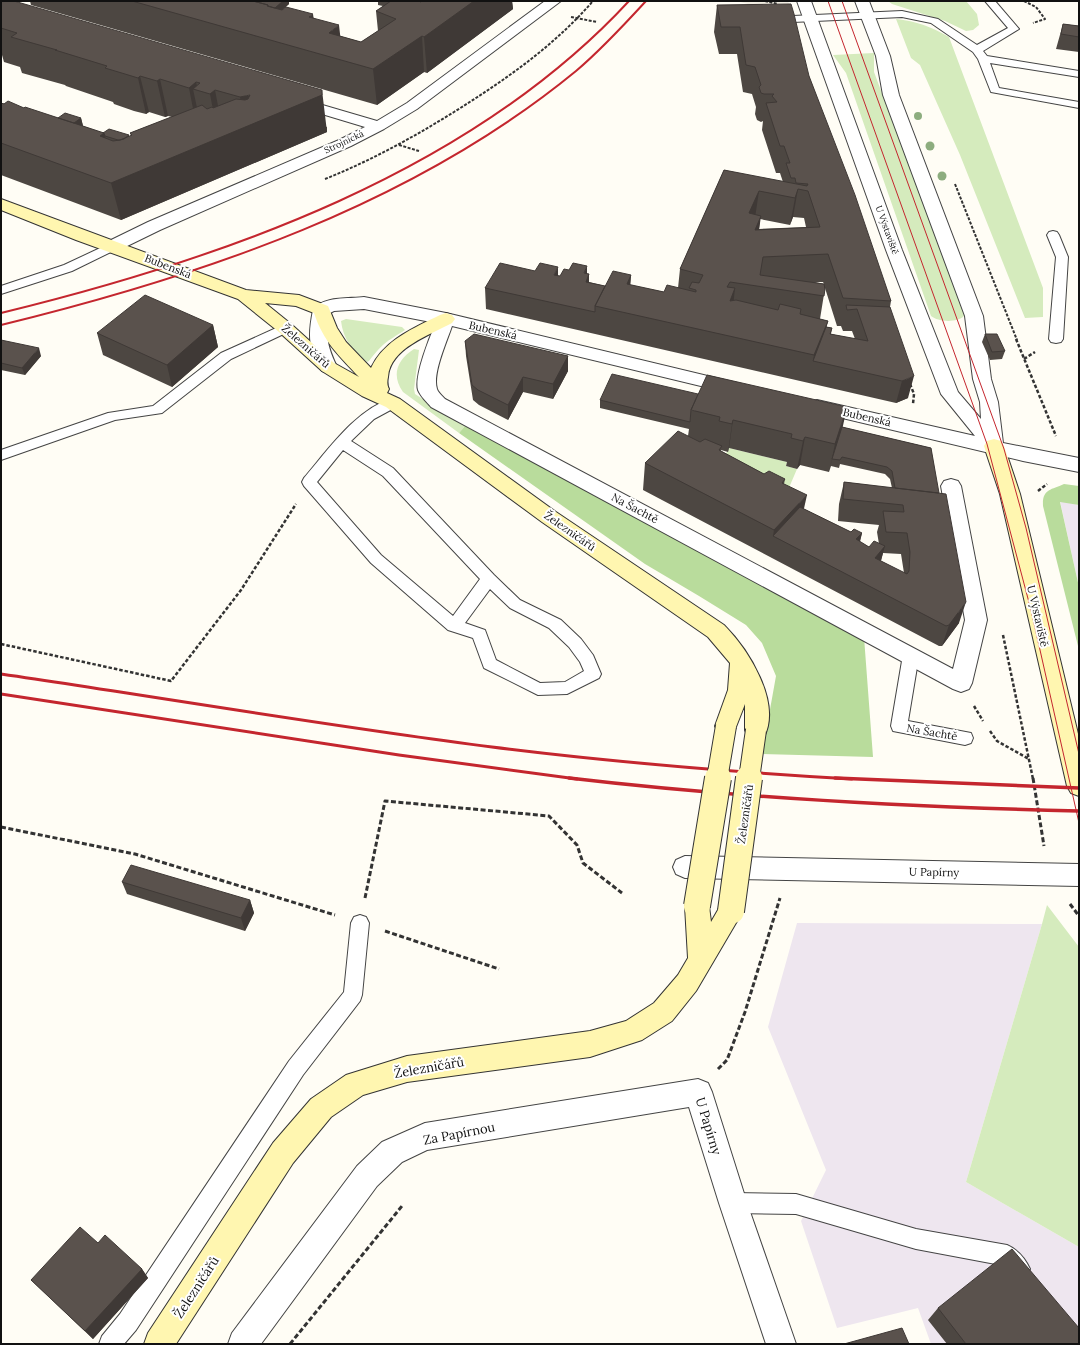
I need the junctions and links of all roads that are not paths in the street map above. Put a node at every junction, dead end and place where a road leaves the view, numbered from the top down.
1 (554, 1) edge
2 (990, 1) edge
3 (865, 8) edge
4 (802, 13) edge
5 (977, 50) junction
6 (983, 59) junction
7 (1079, 74) edge
8 (282, 98) edge
9 (1079, 105) edge
10 (379, 126) junction
11 (1, 204) edge
12 (1053, 235) dead end
13 (113, 246) junction
14 (1, 290) edge
15 (244, 295) junction
16 (322, 310) junction
17 (446, 319) junction
18 (285, 328) junction
19 (1056, 339) dead end
20 (328, 367) junction
21 (378, 388) junction
22 (750, 391) edge
23 (797, 402) edge
24 (393, 403) junction
25 (342, 442) junction
26 (994, 446) junction
27 (1, 455) edge
28 (1079, 465) edge
29 (951, 486) dead end
30 (489, 579) junction
31 (454, 626) junction
32 (912, 655) junction
33 (741, 663) junction
34 (965, 738) dead end
35 (1079, 786) edge
36 (685, 867) dead end
37 (1079, 875) edge
38 (360, 923) road end
39 (701, 959) junction
40 (698, 1092) joint
41 (733, 1203) junction
42 (1033, 1285) edge
43 (110, 1344) edge
44 (159, 1344) edge
45 (243, 1344) edge
46 (781, 1344) edge

1 - 10 street, Strojnická
2 - 5 lane
3 - 4 lane
3 - 5 lane
3 - 26 street, U Výstaviště
4 - 26 street, U Výstaviště
5 - 6 lane
6 - 7 lane
6 - 9 lane
8 - 10 street
10 - 13 street, Strojnická
11 - 13 main road, Bubenská
12 - 19 lane
13 - 14 lane
13 - 15 main road, Bubenská
15 - 16 main road, Bubenská
15 - 18 main road, Železničářů
16 - 17 street, Bubenská
16 - 20 street
16 - 21 main road, Železničářů
17 - 21 main road
17 - 22 street, Bubenská
17 - 32 street, Na Šachtě
18 - 20 main road, Železničářů
18 - 27 lane
20 - 24 main road, Železničářů
21 - 24 main road, Železničářů
23 - 26 street, Bubenská
24 - 25 lane
24 - 33 main road, Železničářů
25 - 30 lane
25 - 31 lane
26 - 28 street, Bubenská
26 - 35 main road, U Výstaviště
29 - 32 street, Na Šachtě
30 - 31 lane
30 - 31 lane
32 - 34 lane, Na Šachtě
33 - 39 main road, bridge
33 - 39 main road, Železničářů, bridge
36 - 37 street, U Papírny
38 - 43 lane
39 - 44 main road, Železničářů
40 - 41 street, U Papírny
40 - 45 street, Za Papírnou
41 - 42 lane
41 - 46 street, U Papírny

